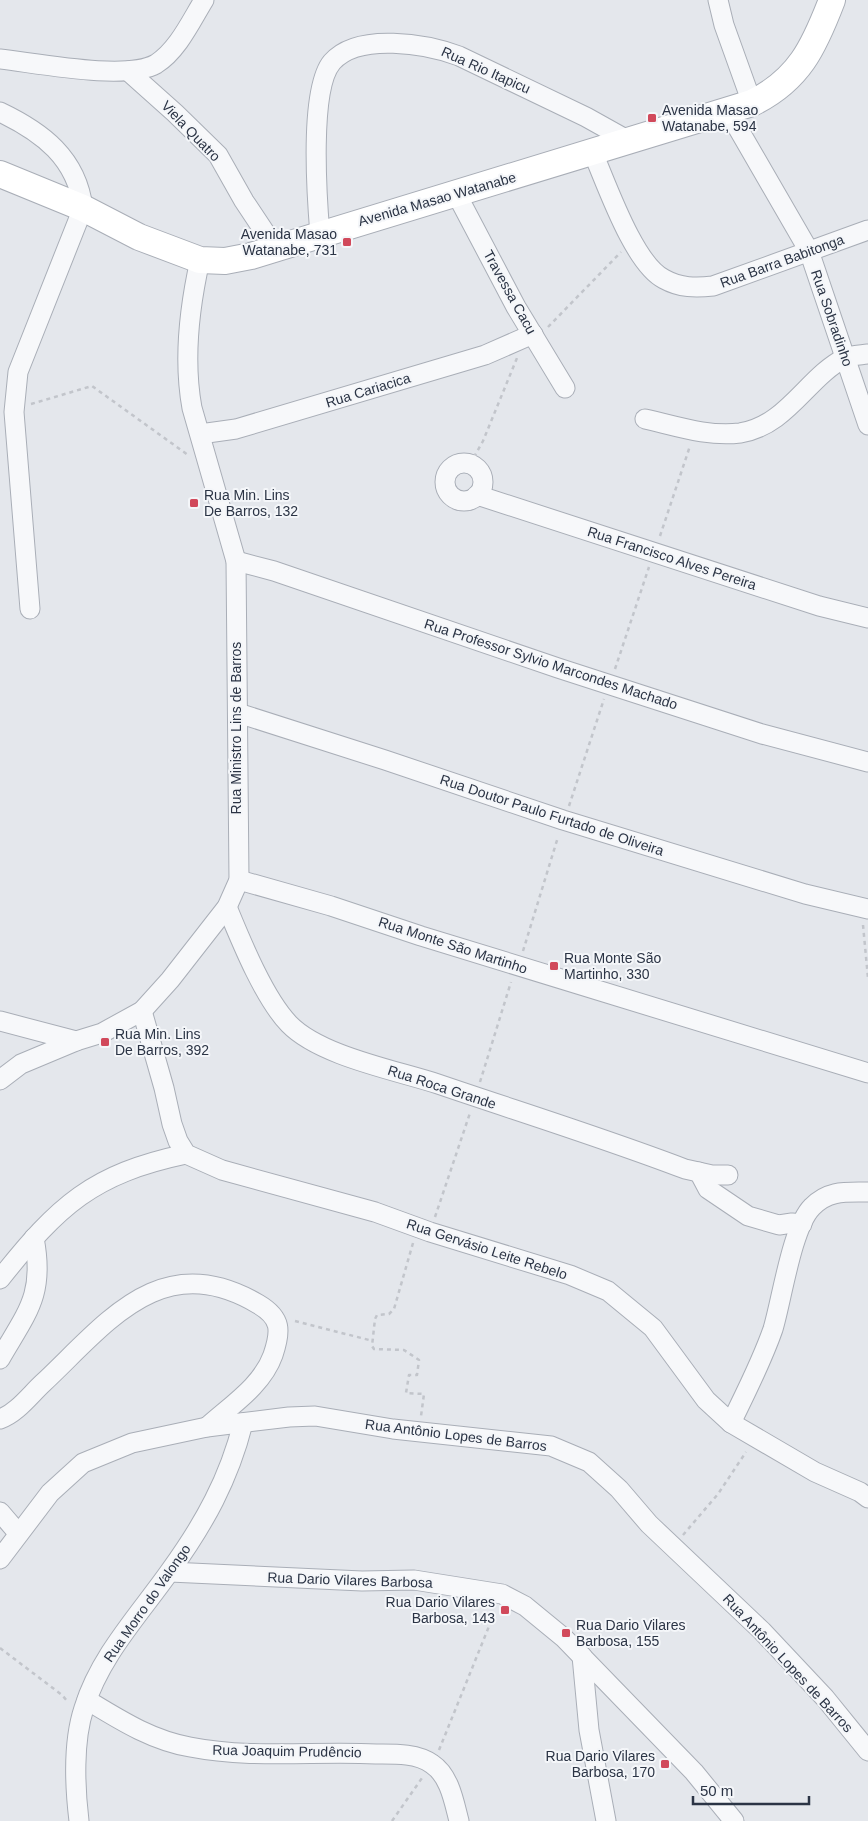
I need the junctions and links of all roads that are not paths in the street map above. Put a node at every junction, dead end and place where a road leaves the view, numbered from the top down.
1 (204, 0) edge
2 (718, 0) edge
3 (832, 0) edge
4 (0, 59) edge
5 (128, 71) junction
6 (740, 107) junction
7 (0, 112) edge
8 (629, 141) junction
9 (593, 153) junction
10 (0, 174) edge
11 (457, 195) junction
12 (83, 208) junction
13 (868, 230) edge
14 (320, 235) junction
15 (276, 249) junction
16 (809, 251) junction
17 (200, 260) junction
18 (526, 338) junction
19 (868, 354) edge
20 (846, 357) junction
21 (564, 388) dead end
22 (645, 419) dead end
23 (868, 425) edge
24 (200, 434) junction
25 (477, 495) junction
26 (236, 561) junction
27 (30, 609) dead end
28 (868, 618) edge
29 (238, 713) junction
30 (868, 762) edge
31 (239, 880) junction
32 (227, 907) junction
33 (865, 909) edge
34 (142, 1011) junction
35 (0, 1021) edge
36 (76, 1041) junction
37 (868, 1073) edge
38 (0, 1080) edge
39 (186, 1154) junction
40 (699, 1172) junction
41 (728, 1175) dead end
42 (868, 1192) edge
43 (802, 1224) junction
44 (34, 1238) junction
45 (0, 1278) edge
46 (0, 1359) edge
47 (0, 1419) edge
48 (243, 1422) junction
49 (731, 1423) junction
50 (207, 1427) junction
51 (868, 1498) edge
52 (0, 1512) edge
53 (18, 1533) junction
54 (0, 1559) edge
55 (170, 1572) junction
56 (582, 1656) junction
57 (87, 1700) junction
58 (868, 1751) edge
59 (79, 1821) edge
60 (459, 1821) edge
61 (606, 1821) edge
62 (734, 1821) edge

1 - 5 street
2 - 6 street, Rua Sobradinho
3 - 6 street, Avenida Masao Watanabe
4 - 5 street
5 - 15 street, Viela Quatro
6 - 8 street, Avenida Masao Watanabe
6 - 16 street, Rua Sobradinho
7 - 12 street
8 - 9 street, Avenida Masao Watanabe
8 - 14 street, Rua Rio Itapicu
9 - 11 street, Avenida Masao Watanabe
9 - 16 street, Rua Barra Babitonga
10 - 12 street, Avenida Masao Watanabe
11 - 14 street, Avenida Masao Watanabe
11 - 18 street, Travessa Cacu
12 - 17 street, Avenida Masao Watanabe
12 - 27 street
13 - 16 street, Rua Barra Babitonga
14 - 15 street, Avenida Masao Watanabe
15 - 17 street, Avenida Masao Watanabe
16 - 20 street, Rua Sobradinho
17 - 24 street, Rua Ministro Lins de Barros
18 - 21 street, Travessa Cacu
18 - 24 street, Rua Cariacica
19 - 20 street
20 - 22 street
20 - 23 street, Rua Sobradinho
24 - 26 street, Rua Ministro Lins de Barros
25 - 25 street, Rua Francisco Alves Pereira
25 - 28 street, Rua Francisco Alves Pereira
26 - 29 street, Rua Ministro Lins de Barros
26 - 30 street, Rua Professor Sylvio Marcondes Machado
29 - 31 street, Rua Ministro Lins de Barros
29 - 33 street, Rua Doutor Paulo Furtado de Oliveira
31 - 32 street, Rua Ministro Lins de Barros
31 - 37 street, Rua Monte São Martinho
32 - 34 street, Rua Ministro Lins de Barros
32 - 40 street, Rua Roca Grande
34 - 36 street, Rua Ministro Lins de Barros
34 - 39 street
35 - 36 street
36 - 38 street, Rua Ministro Lins de Barros
39 - 44 street
39 - 49 street, Rua Gervásio Leite Rebelo
40 - 41 street, Rua Roca Grande
40 - 43 street
42 - 43 street
43 - 49 street
44 - 45 street
44 - 46 street
47 - 50 street
48 - 50 street, Rua Antônio Lopes de Barros
48 - 55 street, Rua Morro do Valongo
48 - 58 street, Rua Antônio Lopes de Barros
49 - 51 street, Rua Gervásio Leite Rebelo
50 - 53 street, Rua Antônio Lopes de Barros
52 - 53 street
53 - 54 street, Rua Antônio Lopes de Barros
55 - 56 street, Rua Dario Vilares Barbosa
55 - 57 street, Rua Morro do Valongo
56 - 61 street
56 - 62 street, Rua Dario Vilares Barbosa
57 - 59 street, Rua Morro do Valongo
57 - 60 street, Rua Joaquim Prudêncio

